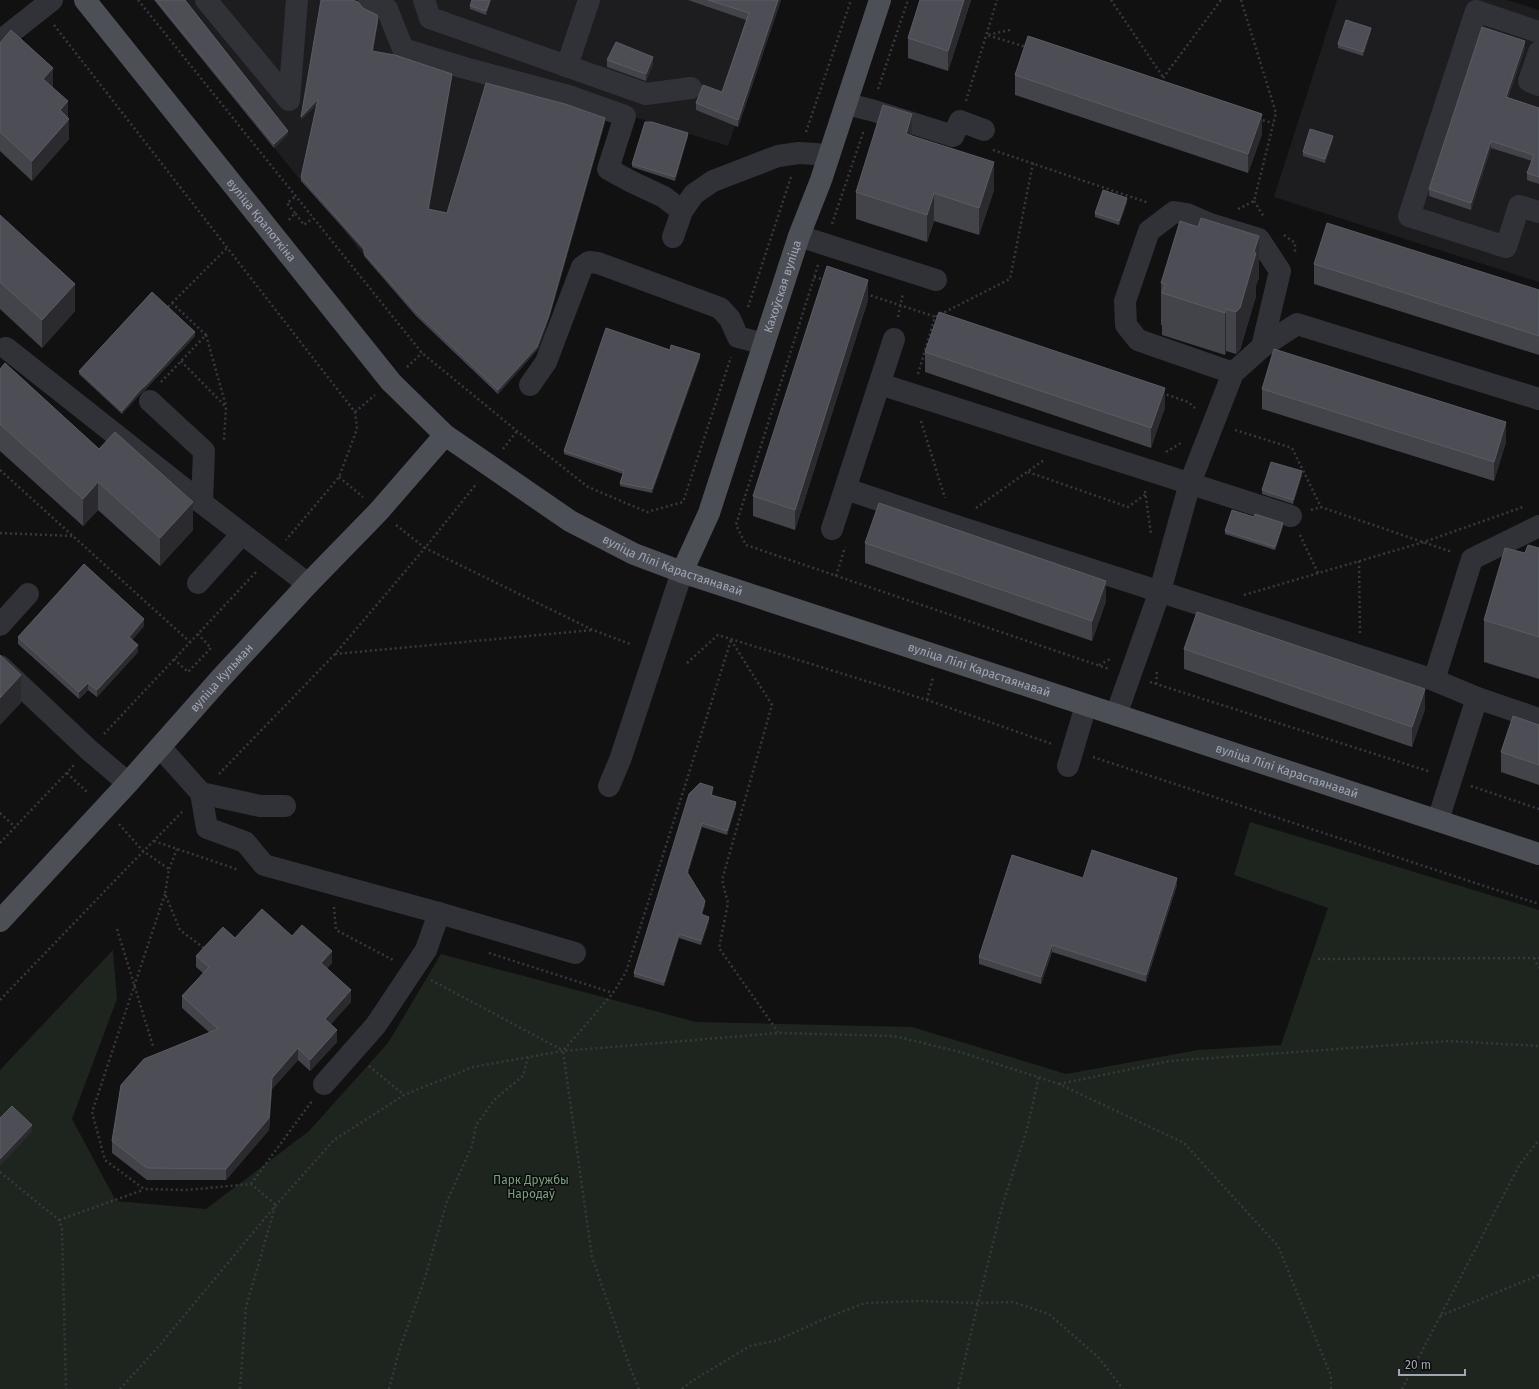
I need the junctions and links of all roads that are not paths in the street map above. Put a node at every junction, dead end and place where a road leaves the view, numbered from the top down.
1 (85, 0) edge
2 (206, 0) edge
3 (297, 0) edge
4 (369, 0) edge
5 (424, 0) edge
6 (589, 0) edge
7 (880, 0) edge
8 (46, 4) edge
9 (1539, 32) edge
10 (0, 41) edge
11 (1539, 52) edge
12 (567, 66) junction
13 (1539, 84) edge
14 (692, 88) dead end
15 (846, 104) junction
16 (987, 139) road end
17 (829, 155) junction
18 (682, 211) junction
19 (1539, 212) edge
20 (799, 236) junction
21 (673, 237) dead end
22 (936, 280) dead end
23 (894, 339) road end
24 (764, 344) junction
25 (1262, 347) junction
26 (6, 348) dead end
27 (1233, 373) junction
28 (880, 384) junction
29 (530, 386) dead end
30 (153, 394) road end
31 (1539, 398) edge
32 (445, 435) junction
33 (1190, 483) junction
34 (846, 489) junction
35 (202, 503) junction
36 (1291, 516) dead end
37 (1539, 526) edge
38 (832, 529) dead end
39 (242, 534) junction
40 (682, 572) junction
41 (198, 583) dead end
42 (308, 584) junction
43 (1160, 591) junction
44 (28, 594) dead end
45 (0, 624) edge
46 (0, 666) edge
47 (1434, 680) junction
48 (1477, 698) junction
49 (1086, 705) junction
50 (1116, 715) junction
51 (1539, 719) edge
52 (160, 747) junction
53 (1070, 758) road end
54 (128, 783) junction
55 (609, 786) dead end
56 (202, 793) junction
57 (284, 806) dead end
58 (1438, 820) junction
59 (1539, 854) edge
60 (439, 913) junction
61 (0, 921) edge
62 (575, 952) dead end
63 (324, 1084) road end

1 - 32 main road, вуліца Крапоткіна
2 - 3 lane
4 - 18 lane
5 - 12 lane
6 - 12 lane
7 - 15 main road, Кахоўская вуліца
8 - 10 lane
9 - 19 lane
11 - 13 lane
12 - 14 lane
15 - 16 lane
15 - 17 main road, Кахоўская вуліца
17 - 18 lane
17 - 20 main road, Кахоўская вуліца
18 - 21 lane
20 - 22 lane
20 - 24 main road, Кахоўская вуліца
23 - 28 lane
24 - 29 lane
24 - 40 main road, Кахоўская вуліца
25 - 27 lane
25 - 27 lane
25 - 31 lane
26 - 35 lane
27 - 33 lane
28 - 33 lane
28 - 34 lane
30 - 35 lane
32 - 40 main road, вуліца Лілі Карастаянавай
32 - 42 main road, вуліца Кульман
33 - 36 lane
33 - 43 lane
34 - 38 lane
34 - 43 lane
35 - 39 lane
37 - 47 lane
39 - 41 lane
39 - 42 lane
40 - 49 main road, вуліца Лілі Карастаянавай
40 - 55 lane
42 - 52 main road, вуліца Кульман
43 - 47 lane
43 - 50 lane
44 - 45 lane
46 - 54 lane
47 - 48 lane
48 - 51 lane
48 - 58 lane
49 - 50 main road, вуліца Лілі Карастаянавай
49 - 53 lane
50 - 58 main road, вуліца Лілі Карастаянавай
52 - 54 main road, вуліца Кульман
52 - 56 lane
54 - 61 main road, вуліца Кульман
56 - 57 lane
56 - 60 lane
58 - 59 main road, вуліца Лілі Карастаянавай
60 - 62 lane
60 - 63 lane

